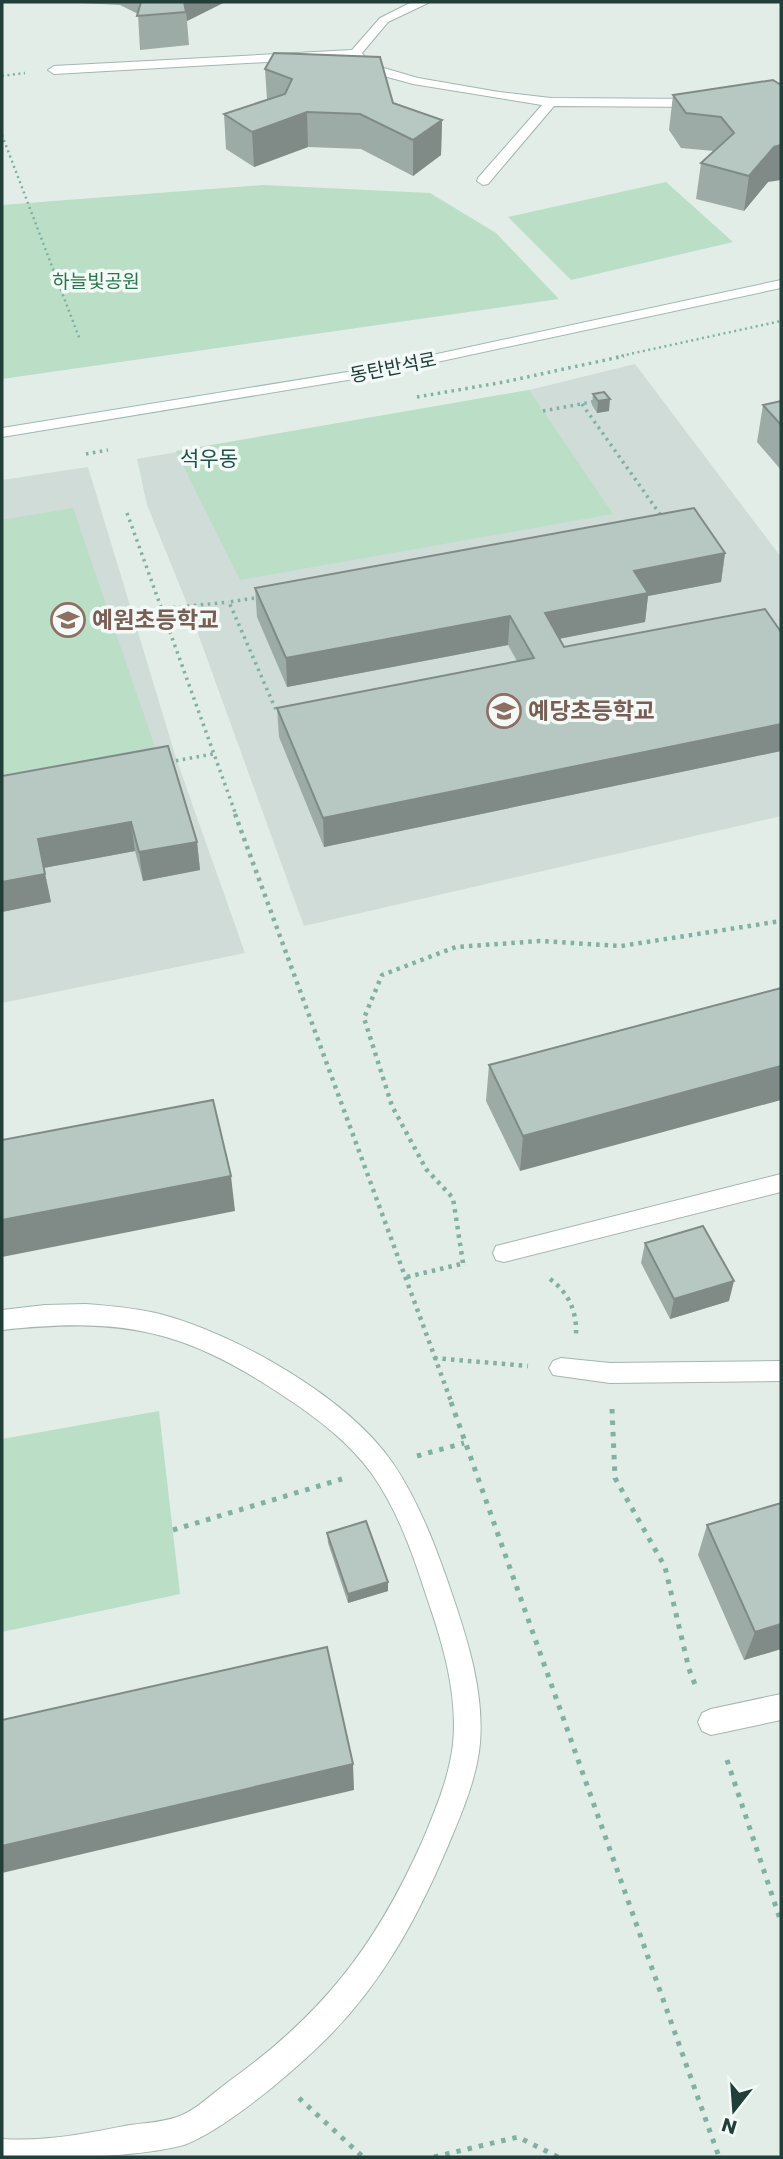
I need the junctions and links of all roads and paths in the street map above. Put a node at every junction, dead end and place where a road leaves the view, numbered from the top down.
1 (424, 2) edge
2 (356, 53) junction
3 (54, 70) dead end
4 (551, 102) junction
5 (713, 103) edge
6 (2, 135) edge
7 (483, 181) dead end
8 (781, 284) edge
9 (80, 340) dead end
10 (605, 399) edge
11 (582, 404) junction
12 (543, 411) dead end
13 (2, 433) edge
14 (127, 513) dead end
15 (662, 517) edge
16 (270, 595) edge
17 (229, 602) junction
18 (159, 609) junction
19 (290, 708) edge
20 (213, 754) junction
21 (164, 763) edge
22 (781, 921) edge
23 (781, 1183) edge
24 (504, 1253) junction
25 (463, 1263) junction
26 (407, 1277) junction
27 (2, 1320) edge
28 (434, 1358) junction
29 (561, 1368) junction
30 (781, 1371) edge
31 (610, 1373) junction
32 (382, 1467) junction
33 (173, 1530) dead end
34 (781, 1707) edge
35 (711, 1722) junction
36 (781, 1922) edge
37 (271, 2071) junction
38 (2, 2154) edge
39 (717, 2156) edge
40 (363, 2157) edge
41 (434, 2157) edge
42 (558, 2157) edge

1 - 2 street
2 - 3 street
2 - 4 street
4 - 5 street
4 - 7 street
6 - 9 path
8 - 13 street, 동탄반석로
10 - 11 path
11 - 12 path
11 - 15 path
14 - 18 path
16 - 17 path
17 - 18 path
17 - 19 path
18 - 20 path
20 - 21 path
20 - 26 path
22 - 25 path
23 - 24 street
24 - 25 path
24 - 29 path
25 - 26 path
26 - 28 path
27 - 32 street
28 - 29 path
28 - 39 path
29 - 31 street
30 - 31 street
31 - 35 path
32 - 33 path
32 - 37 street
34 - 35 street
35 - 36 path
37 - 38 street
37 - 40 path
41 - 42 path

